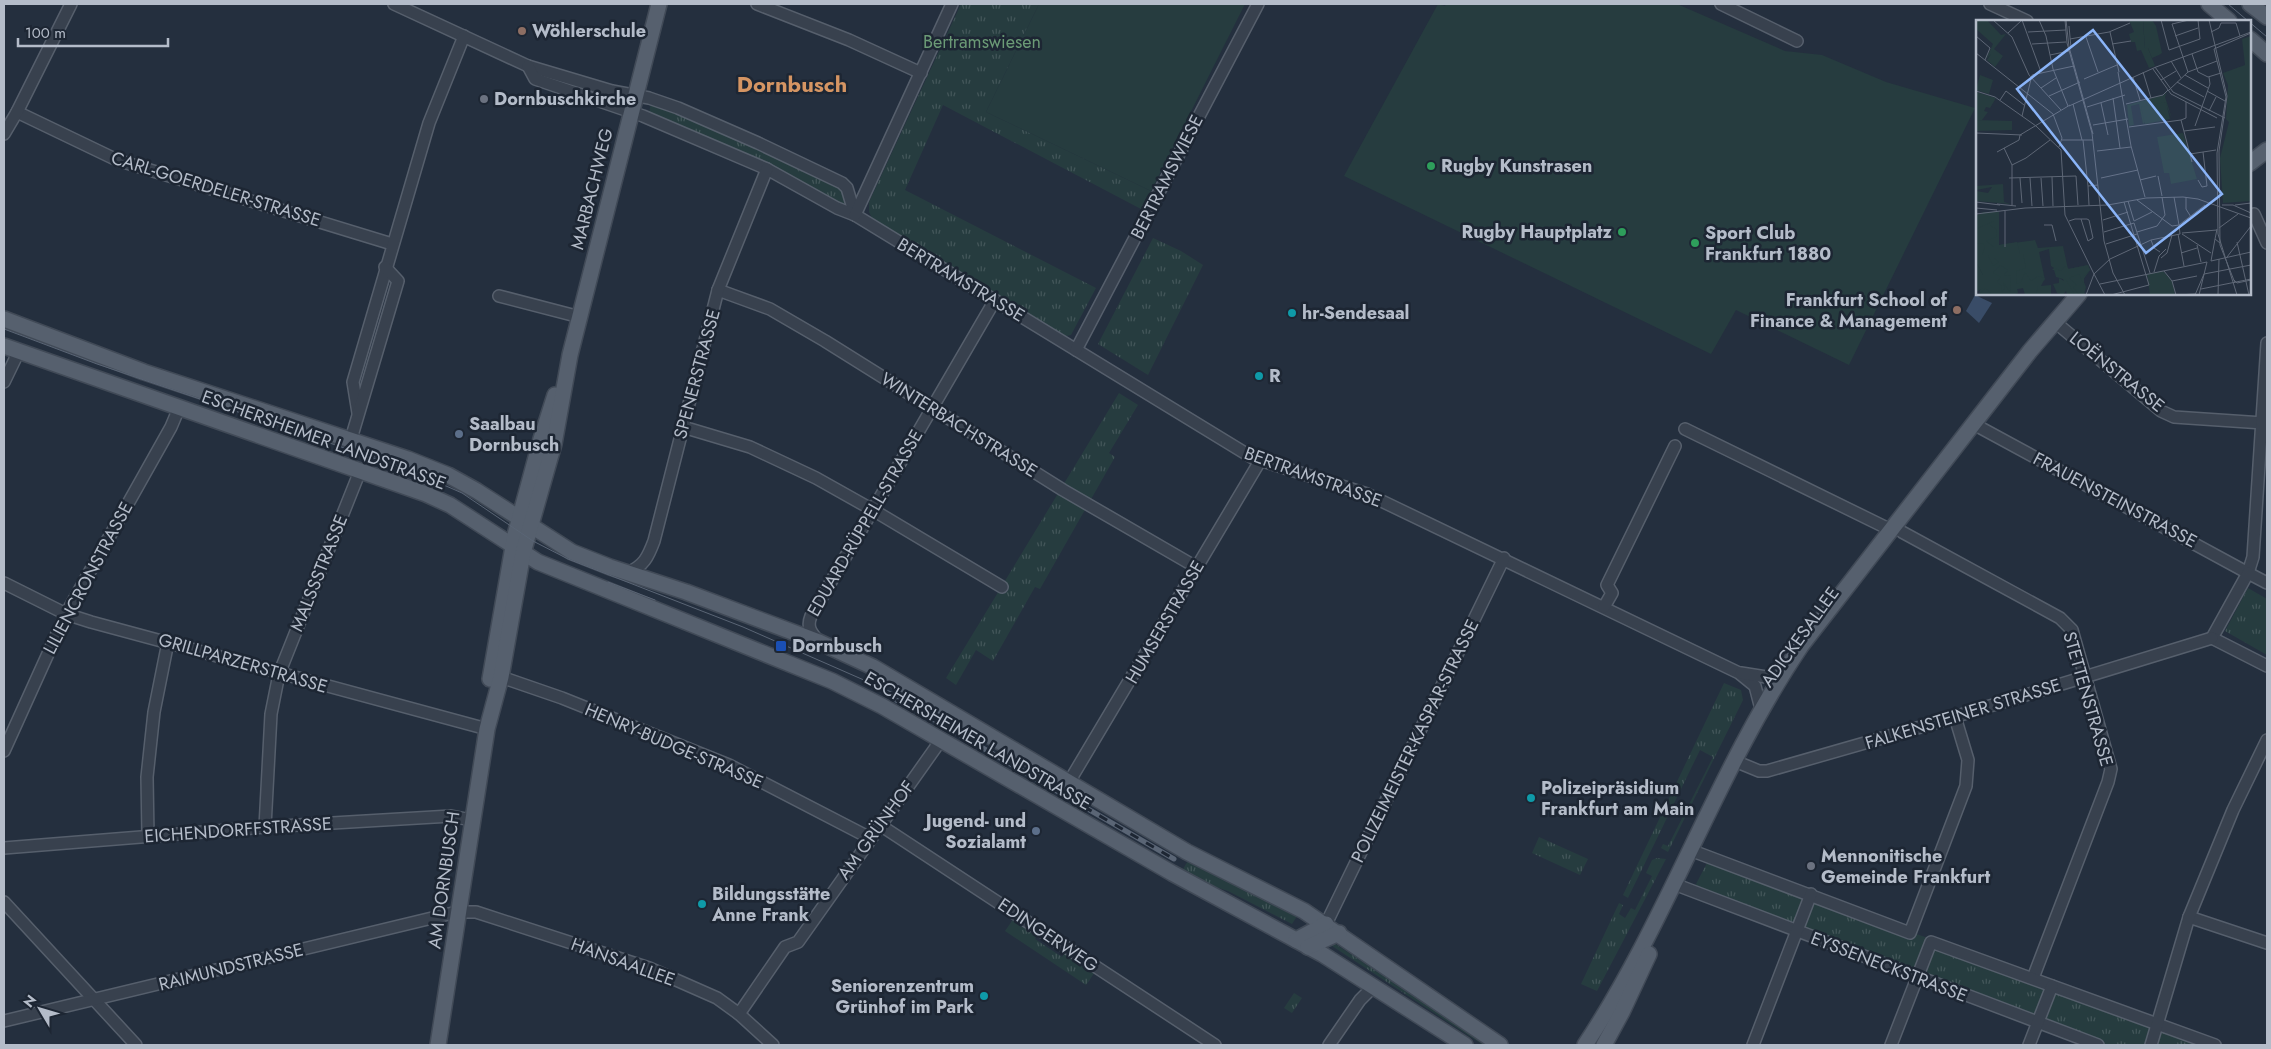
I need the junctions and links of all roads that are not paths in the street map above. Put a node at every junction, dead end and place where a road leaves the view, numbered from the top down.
1 (71, 4) edge
2 (394, 4) edge
3 (659, 4) edge
4 (757, 4) edge
5 (952, 4) edge
6 (1258, 4) edge
7 (1721, 4) edge
8 (1990, 4) edge
9 (2208, 4) edge
10 (2250, 4) edge
11 (2267, 17) edge
12 (2025, 20) edge
13 (2228, 20) edge
14 (464, 36) junction
15 (1797, 40) dead end
16 (2251, 40) edge
17 (2267, 54) edge
18 (528, 66) junction
19 (922, 73) junction
20 (635, 96) junction
21 (17, 112) junction
22 (631, 112) junction
23 (4, 134) edge
24 (2267, 150) edge
25 (2251, 161) edge
26 (2267, 163) edge
27 (767, 169) junction
28 (2251, 174) edge
29 (2254, 214) dead end
30 (855, 215) junction
31 (2267, 242) edge
32 (392, 244) junction
33 (385, 267) junction
34 (718, 290) junction
35 (2078, 295) edge
36 (2091, 295) edge
37 (499, 296) dead end
38 (994, 300) junction
39 (580, 317) junction
40 (4, 319) edge
41 (2061, 327) junction
42 (2267, 343) edge
43 (4, 346) edge
44 (1076, 350) junction
45 (19, 351) junction
46 (4, 382) edge
47 (932, 407) junction
48 (179, 408) junction
49 (358, 413) junction
50 (2263, 423) junction
51 (683, 427) junction
52 (1982, 428) junction
53 (1686, 429) dead end
54 (351, 438) junction
55 (1675, 446) dead end
56 (1260, 461) junction
57 (360, 472) junction
58 (873, 510) junction
59 (525, 522) junction
60 (1896, 531) junction
61 (518, 550) junction
62 (1504, 558) junction
63 (1196, 568) junction
64 (627, 573) junction
65 (2248, 573) junction
66 (4, 583) edge
67 (2267, 583) edge
68 (1002, 587) dead end
69 (1604, 608) junction
70 (66, 614) junction
71 (2212, 638) junction
72 (168, 642) junction
73 (819, 642) junction
74 (2267, 666) edge
75 (1739, 673) junction
76 (279, 674) junction
77 (501, 677) junction
78 (2085, 677) junction
79 (1779, 679) junction
80 (1761, 709) junction
81 (1956, 716) junction
82 (488, 725) junction
83 (8, 730) edge
84 (941, 740) junction
85 (2267, 740) edge
86 (4, 751) edge
87 (1742, 764) junction
88 (1069, 782) junction
89 (471, 820) junction
90 (880, 825) junction
91 (265, 827) junction
92 (148, 836) junction
93 (870, 838) junction
94 (4, 848) edge
95 (1698, 853) junction
96 (1682, 887) junction
97 (1811, 894) junction
98 (4, 902) edge
99 (457, 912) junction
100 (2189, 917) junction
101 (1326, 924) junction
102 (1797, 932) junction
103 (1339, 933) junction
104 (1302, 943) junction
105 (2267, 943) edge
106 (1323, 947) junction
107 (1917, 977) junction
108 (2033, 978) junction
109 (1374, 986) junction
110 (2052, 986) junction
111 (95, 1000) junction
112 (739, 1014) junction
113 (4, 1021) edge
114 (2038, 1023) junction
115 (2157, 1024) junction
116 (136, 1045) edge
117 (438, 1045) edge
118 (773, 1045) edge
119 (1214, 1045) edge
120 (1328, 1045) edge
121 (1465, 1045) edge
122 (1500, 1045) edge
123 (1586, 1045) edge
124 (1604, 1045) edge
125 (1753, 1045) edge
126 (1891, 1045) edge
127 (2029, 1045) edge
128 (2098, 1045) edge
129 (2151, 1045) edge
130 (2215, 1045) edge

1 - 21 street
2 - 14 street
3 - 20 main road, MARBACHWEG
4 - 19 street
5 - 19 street
6 - 44 street, BERTRAMSWIESE
7 - 15 street
8 - 12 street
9 - 13 main road
10 - 11 main road
14 - 18 street
14 - 32 street
16 - 17 main road
18 - 20 street
18 - 22 street, BERTRAMSTRASSE
19 - 30 street
20 - 22 main road, MARBACHWEG
20 - 30 street
21 - 23 street
21 - 32 street, CARL-GOERDELER-STRASSE
22 - 27 street, BERTRAMSTRASSE
22 - 39 main road, MARBACHWEG
24 - 25 main road
26 - 28 main road
27 - 30 street, BERTRAMSTRASSE
27 - 34 street, SPENERSTRASSE
29 - 31 street
30 - 38 street, BERTRAMSTRASSE
32 - 33 street
33 - 49 street
33 - 49 street, ESCHERSHEIMER LANDSTRASSE
34 - 47 street, WINTERBACHSTRASSE
34 - 51 street, SPENERSTRASSE
35 - 60 main road, ADICKESALLEE
36 - 41 main road, ADICKESALLEE
37 - 39 street
38 - 44 street, BERTRAMSTRASSE
38 - 47 street, EDUARD-RÜPPELL-STRASSE
39 - 59 main road, MARBACHWEG
40 - 54 main road, ESCHERSHEIMER LANDSTRASSE
41 - 50 street, LOËNSTRASSE
41 - 52 main road, ADICKESALLEE
42 - 50 street
43 - 45 main road, ESCHERSHEIMER LANDSTRASSE
44 - 56 street, BERTRAMSTRASSE
45 - 46 street
45 - 48 main road, ESCHERSHEIMER LANDSTRASSE
47 - 58 street, EDUARD-RÜPPELL-STRASSE
47 - 63 street, WINTERBACHSTRASSE
48 - 57 main road, ESCHERSHEIMER LANDSTRASSE
48 - 70 street, LILIENCRONSTRASSE
49 - 54 street, ESCHERSHEIMER LANDSTRASSE
50 - 65 street
51 - 58 street
51 - 64 street, SPENERSTRASSE
52 - 60 main road, ADICKESALLEE
52 - 65 street, FRAUENSTEINSTRASSE
53 - 60 street
54 - 59 main road, ESCHERSHEIMER LANDSTRASSE
55 - 69 street
56 - 62 street, BERTRAMSTRASSE
56 - 63 street, HUMSERSTRASSE
57 - 61 main road, ESCHERSHEIMER LANDSTRASSE
57 - 76 street, MALSSSTRASSE
58 - 68 street
58 - 73 street, EDUARD-RÜPPELL-STRASSE
59 - 61 main road, MARBACHWEG
59 - 64 main road, ESCHERSHEIMER LANDSTRASSE
60 - 78 street, STETTENSTRASSE
60 - 79 main road, ADICKESALLEE
60 - 87 main road, ADICKESALLEE
61 - 77 main road, AM DORNBUSCH
61 - 82 main road, AM DORNBUSCH
61 - 84 main road, ESCHERSHEIMER LANDSTRASSE
62 - 69 street, BERTRAMSTRASSE
62 - 101 street, POLIZEIMEISTER-KASPAR-STRASSE
63 - 88 street, HUMSERSTRASSE
64 - 73 main road, ESCHERSHEIMER LANDSTRASSE
65 - 67 street, FRAUENSTEINSTRASSE
65 - 71 street
66 - 70 street, GRILLPARZERSTRASSE
69 - 75 street, BERTRAMSTRASSE
70 - 72 street, GRILLPARZERSTRASSE
70 - 83 street, LILIENCRONSTRASSE
71 - 74 street
71 - 78 street, FALKENSTEINER STRASSE
72 - 76 street, GRILLPARZERSTRASSE
72 - 92 street
73 - 88 main road, ESCHERSHEIMER LANDSTRASSE
75 - 79 street, BERTRAMSTRASSE
75 - 80 street, BERTRAMSTRASSE
76 - 82 street, GRILLPARZERSTRASSE
76 - 91 street, MALSSSTRASSE
77 - 82 main road, AM DORNBUSCH
77 - 93 street, HENRY-BUDGE-STRASSE
78 - 81 street, FALKENSTEINER STRASSE
78 - 108 street, STETTENSTRASSE
79 - 80 main road, ADICKESALLEE
80 - 123 main road, ADICKESALLEE
81 - 87 street, FALKENSTEINER STRASSE
81 - 97 street
82 - 89 main road, AM DORNBUSCH
83 - 86 street, LILIENCRONSTRASSE
84 - 90 street, AM GRÜNHOF
84 - 104 main road, ESCHERSHEIMER LANDSTRASSE
85 - 100 street
87 - 95 main road, ADICKESALLEE
88 - 101 main road, ESCHERSHEIMER LANDSTRASSE
89 - 91 street, EICHENDORFFSTRASSE
89 - 99 main road, AM DORNBUSCH
90 - 93 street, AM GRÜNHOF
90 - 119 street, EDINGERWEG
91 - 92 street, EICHENDORFFSTRASSE
92 - 94 street, EICHENDORFFSTRASSE
93 - 112 street, AM GRÜNHOF
95 - 96 main road, ADICKESALLEE
95 - 97 street
96 - 102 street, EYSSENECKSTRASSE
96 - 124 main road, ADICKESALLEE
97 - 102 street
98 - 111 street
99 - 111 street, RAIMUNDSTRASSE
99 - 112 street, HANSAALLEE
99 - 117 main road, AM DORNBUSCH
100 - 105 street
100 - 115 street
101 - 103 main road, ESCHERSHEIMER LANDSTRASSE
101 - 104 main road
101 - 106 main road
102 - 107 street, EYSSENECKSTRASSE
102 - 125 street
103 - 106 main road
103 - 122 main road, ESCHERSHEIMER LANDSTRASSE
104 - 106 main road
106 - 109 main road
107 - 108 street
107 - 114 street, EYSSENECKSTRASSE
107 - 126 street
108 - 110 street
109 - 120 street
109 - 121 main road
110 - 114 street
110 - 115 street
111 - 113 street, RAIMUNDSTRASSE
111 - 116 street
112 - 118 street, HANSAALLEE
114 - 127 street
114 - 128 street, EYSSENECKSTRASSE
115 - 129 street
115 - 130 street

